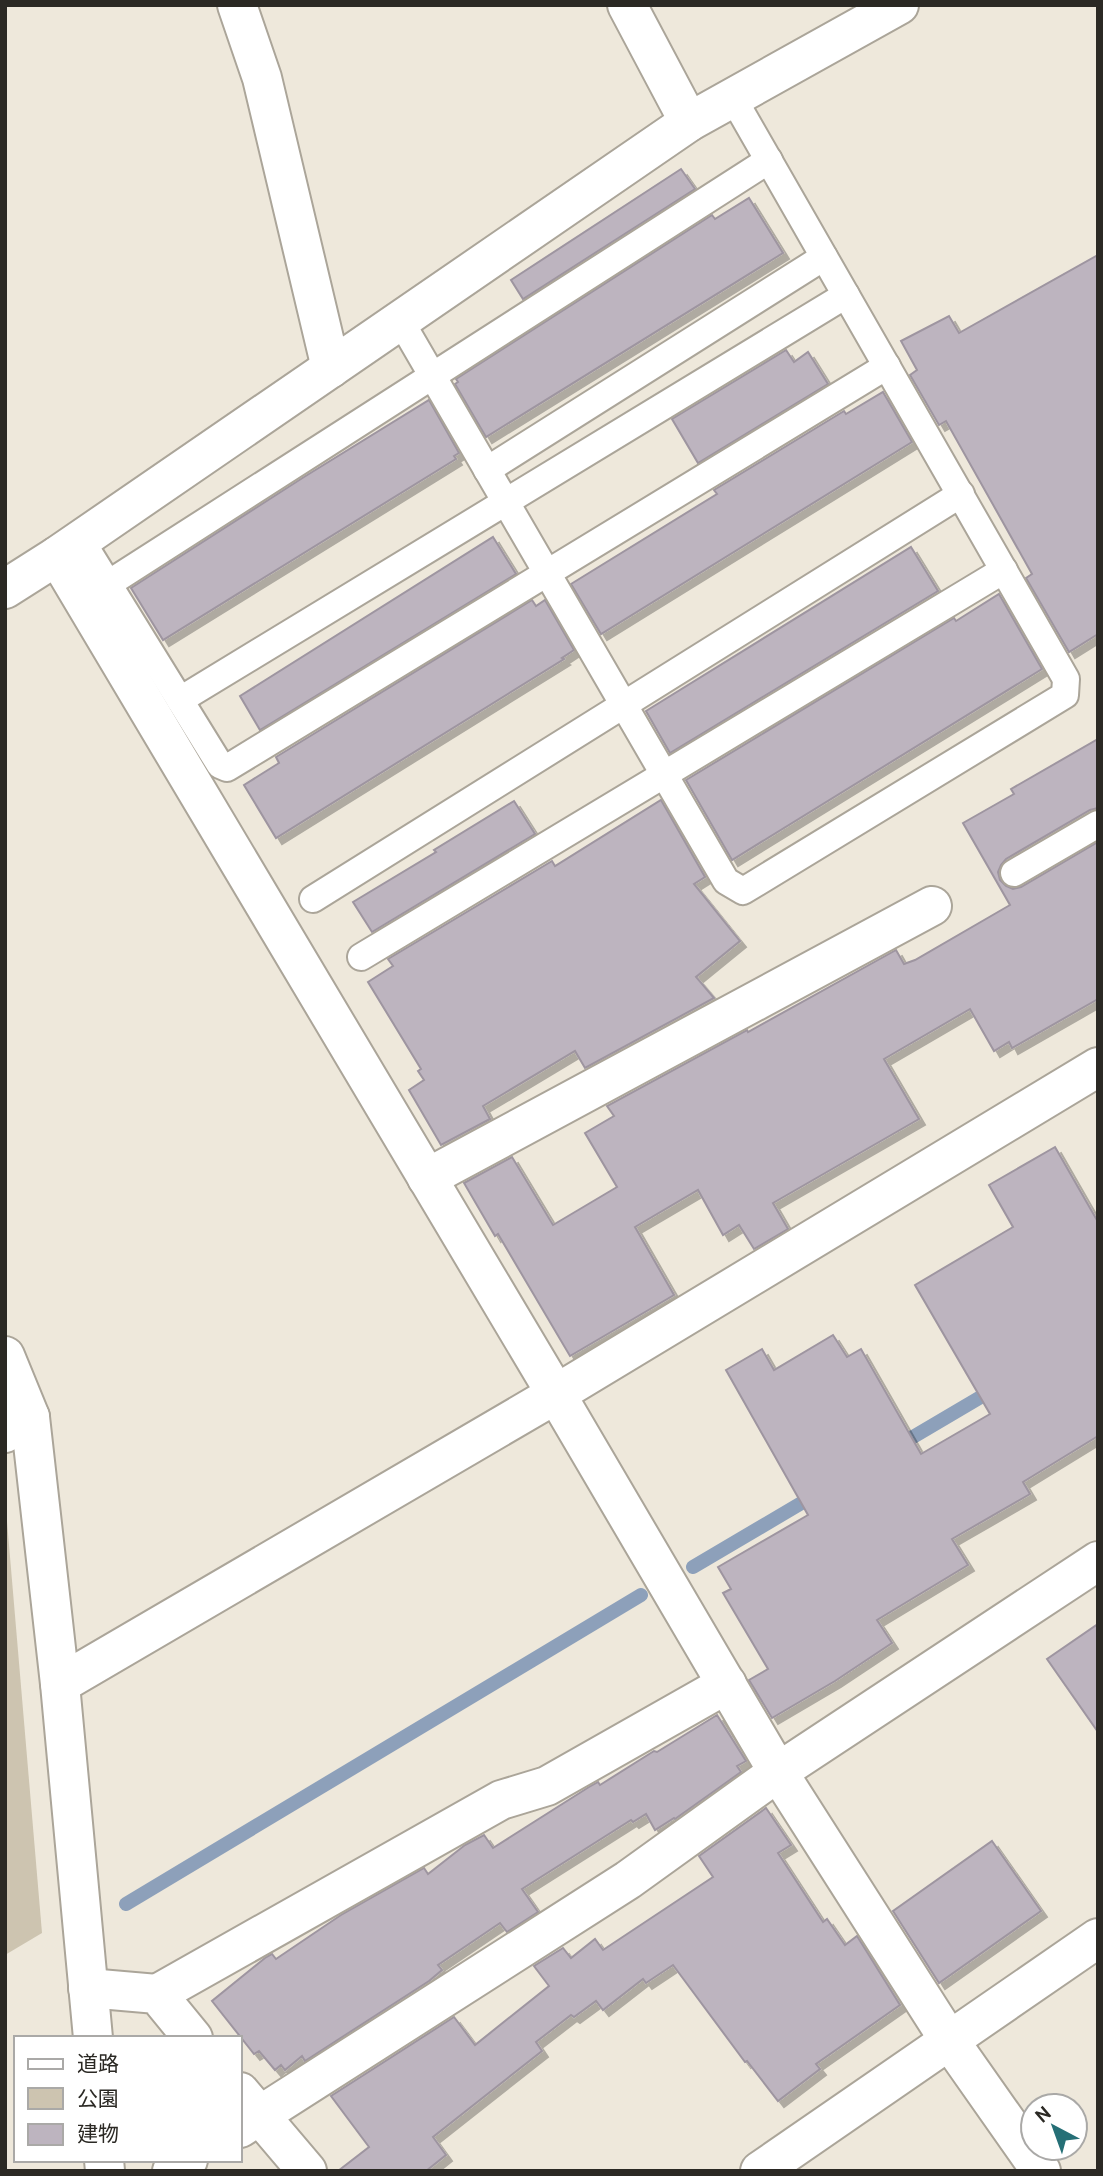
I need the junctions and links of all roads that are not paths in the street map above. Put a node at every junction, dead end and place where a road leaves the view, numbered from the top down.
1 (237, 5) edge
2 (627, 5) edge
3 (899, 5) edge
4 (733, 98) junction
5 (689, 122) junction
6 (769, 160) junction
7 (824, 257) junction
8 (846, 295) junction
9 (400, 320) junction
10 (887, 366) junction
11 (331, 368) junction
12 (432, 376) junction
13 (487, 470) junction
14 (961, 494) junction
15 (505, 502) junction
16 (69, 548) junction
17 (1004, 570) junction
18 (547, 573) junction
19 (108, 584) junction
20 (5, 589) edge
21 (180, 700) junction
22 (623, 705) junction
23 (664, 775) junction
24 (1098, 824) edge
25 (1014, 873) dead end
26 (313, 899) dead end
27 (932, 906) dead end
28 (361, 957) dead end
29 (1098, 1067) edge
30 (427, 1178) junction
31 (5, 1356) edge
32 (556, 1394) junction
33 (18, 1425) edge
34 (1098, 1561) edge
35 (60, 1684) junction
36 (727, 1684) junction
37 (778, 1772) junction
38 (1098, 1938) edge
39 (88, 1988) junction
40 (157, 1994) junction
41 (93, 2036) edge
42 (192, 2036) edge
43 (949, 2040) junction
44 (246, 2112) edge
45 (307, 2171) edge
46 (760, 2171) edge
47 (1041, 2171) edge

1 - 11 street
2 - 5 street
3 - 4 street
4 - 5 street
4 - 6 lane
5 - 9 street
6 - 7 lane
6 - 12 lane
7 - 8 lane
7 - 13 lane
8 - 10 lane
8 - 15 lane
9 - 11 street
9 - 12 lane
10 - 14 lane
10 - 18 lane
11 - 16 street
12 - 13 lane
12 - 19 lane
13 - 15 lane
14 - 17 lane
14 - 22 lane
15 - 18 lane
15 - 21 lane
16 - 19 lane
16 - 20 street
16 - 30 street
17 - 23 lane
17 - 23 lane
18 - 21 lane
18 - 22 lane
19 - 21 lane
22 - 23 lane
22 - 26 lane
23 - 28 lane
24 - 25 lane
27 - 30 street
29 - 32 street
30 - 32 street
31 - 33 street
32 - 35 street
32 - 36 street
33 - 35 street
34 - 37 street
35 - 39 street
36 - 37 street
36 - 40 street
37 - 43 street
37 - 44 street
38 - 43 street
39 - 40 street
39 - 41 street
40 - 42 street
43 - 46 street
43 - 47 street
44 - 45 street

